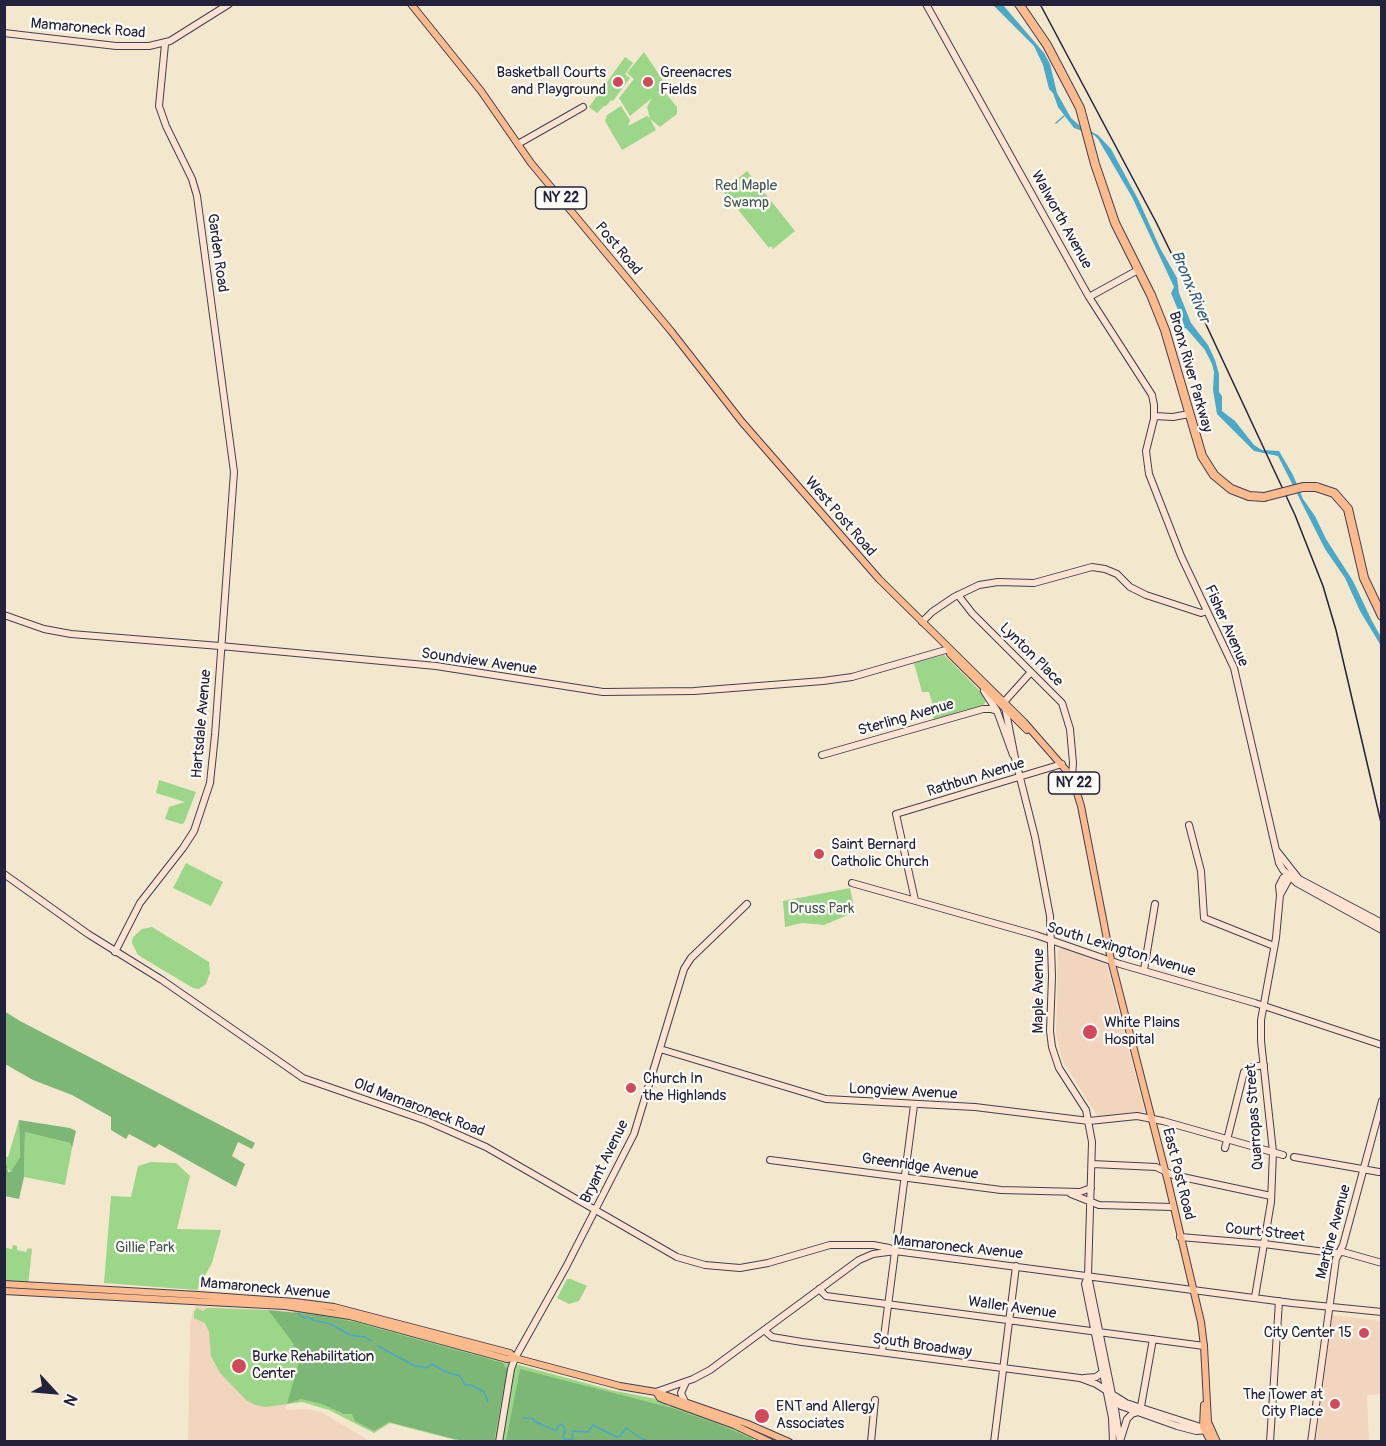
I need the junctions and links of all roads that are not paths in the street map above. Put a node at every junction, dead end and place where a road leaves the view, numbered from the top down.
1 (230, 4) edge
2 (411, 4) edge
3 (926, 4) edge
4 (1019, 4) edge
5 (1023, 4) edge
6 (4, 33) edge
7 (165, 44) junction
8 (583, 107) dead end
9 (1088, 131) junction
10 (518, 144) junction
11 (1140, 269) junction
12 (1089, 297) junction
13 (719, 393) joint
14 (1189, 414) junction
15 (1154, 416) junction
16 (1146, 451) joint
17 (234, 472) joint
18 (1315, 485) junction
19 (1264, 495) junction
20 (958, 595) junction
21 (1382, 608) edge
22 (1207, 611) junction
23 (4, 615) edge
24 (1382, 616) edge
25 (922, 622) junction
26 (220, 646) junction
27 (949, 649) junction
28 (1031, 672) junction
29 (977, 681) junction
30 (989, 698) junction
31 (1004, 702) junction
32 (983, 709) junction
33 (1006, 710) junction
34 (997, 711) junction
35 (1034, 735) junction
36 (822, 755) dead end
37 (1015, 758) junction
38 (1062, 764) junction
39 (1020, 777) junction
40 (1072, 777) junction
41 (1189, 825) dead end
42 (4, 874) edge
43 (1290, 874) junction
44 (852, 883) dead end
45 (915, 900) junction
46 (747, 903) dead end
47 (1155, 904) dead end
48 (1382, 923) edge
49 (1382, 930) edge
50 (1052, 941) junction
51 (1274, 946) junction
52 (115, 952) junction
53 (1111, 960) junction
54 (1144, 970) junction
55 (1262, 1006) junction
56 (1382, 1046) edge
57 (660, 1049) junction
58 (1264, 1065) junction
59 (1382, 1101) edge
60 (914, 1105) junction
61 (1152, 1118) junction
62 (1089, 1121) junction
63 (1227, 1140) junction
64 (1225, 1149) dead end
65 (1273, 1152) junction
66 (1283, 1155) dead end
67 (1294, 1157) dead end
68 (770, 1160) dead end
69 (1092, 1164) junction
70 (1363, 1170) junction
71 (1165, 1171) junction
72 (1379, 1172) dead end
73 (905, 1177) junction
74 (1091, 1188) junction
75 (1068, 1192) junction
76 (1080, 1192) junction
77 (1271, 1196) junction
78 (1090, 1203) junction
79 (1173, 1208) junction
80 (595, 1211) junction
81 (1180, 1237) junction
82 (1264, 1244) junction
83 (855, 1245) junction
84 (895, 1251) junction
85 (1339, 1252) junction
86 (876, 1253) junction
87 (1382, 1263) edge
88 (1016, 1266) junction
89 (1088, 1276) junction
90 (4, 1284) edge
91 (819, 1288) junction
92 (1193, 1289) junction
93 (4, 1291) edge
94 (1255, 1297) junction
95 (1279, 1301) junction
96 (889, 1304) junction
97 (1329, 1307) junction
98 (1382, 1314) edge
99 (1009, 1319) junction
100 (764, 1330) junction
101 (1097, 1331) junction
102 (1153, 1339) junction
103 (1204, 1346) junction
104 (882, 1352) junction
105 (515, 1358) junction
106 (1003, 1369) junction
107 (1103, 1372) junction
108 (1080, 1378) junction
109 (686, 1382) junction
110 (656, 1392) junction
111 (1111, 1396) junction
112 (875, 1400) dead end
113 (685, 1402) junction
114 (1140, 1411) junction
115 (1206, 1430) junction
116 (499, 1442) edge
117 (770, 1442) edge
118 (789, 1442) edge
119 (871, 1442) edge
120 (994, 1442) edge
121 (1113, 1442) edge
122 (1120, 1442) edge
123 (1211, 1442) edge
124 (1217, 1442) edge
125 (1270, 1442) edge
126 (1311, 1442) edge

1 - 7 street, Mamaroneck Road
2 - 10 main road, Post Road / NY 22
3 - 12 street, Walworth Avenue
4 - 9 highway, Bronx River Parkway
5 - 9 highway, Bronx River Parkway
6 - 7 street, Mamaroneck Road
7 - 17 street, Garden Road
8 - 10 street
9 - 11 highway, Bronx River Parkway
10 - 13 main road, Post Road / NY 22
11 - 12 street
11 - 14 highway, Bronx River Parkway
11 - 19 highway, Bronx River Parkway
12 - 15 street, Walworth Avenue
13 - 25 main road, West Post Road / NY 22
14 - 15 street
14 - 19 highway, Bronx River Parkway
15 - 16 street, Walworth Avenue
16 - 22 street, Fisher Avenue
17 - 26 street, Hartsdale Avenue
18 - 19 highway, Bronx River Parkway, bridge
18 - 21 highway
18 - 24 highway
20 - 22 street
20 - 25 street
20 - 28 street, Lynton Place
22 - 43 street, Fisher Avenue
23 - 26 street, Soundview Avenue
25 - 27 main road, West Post Road / NY 22
26 - 27 street, Soundview Avenue
26 - 52 street, Hartsdale Avenue
27 - 29 main road, West Post Road / NY 22
27 - 31 main road, West Post Road / NY 22
28 - 31 street
28 - 40 street, Lynton Place
29 - 30 street
29 - 33 main road, West Post Road / NY 22
30 - 32 street
30 - 34 street
31 - 33 street, Maple Avenue
31 - 35 main road, West Post Road / NY 22
32 - 34 street, Sterling Avenue
32 - 36 street, Sterling Avenue
33 - 35 main road, West Post Road / NY 22
33 - 37 street, Maple Avenue
34 - 37 street
35 - 38 main road, West Post Road / NY 22
37 - 39 street, Maple Avenue
38 - 39 street, Rathbun Avenue
38 - 40 main road, West Post Road / NY 22
39 - 45 street, Rathbun Avenue
39 - 50 street, Maple Avenue
40 - 53 main road, West Post Road / NY 22
41 - 51 street
42 - 52 street, Old Mamaroneck Road
43 - 48 street
43 - 49 street
43 - 51 street
44 - 45 street, South Lexington Avenue
45 - 50 street, South Lexington Avenue
46 - 57 street, Bryant Avenue
47 - 54 street
50 - 53 street, South Lexington Avenue
50 - 62 street, Maple Avenue
51 - 55 street
52 - 80 street, Old Mamaroneck Road
53 - 54 street, South Lexington Avenue
53 - 61 main road, East Post Road / NY 22
54 - 55 street, South Lexington Avenue
55 - 56 street, South Lexington Avenue
55 - 58 street, Quarropas Street
57 - 60 street, Longview Avenue
57 - 80 street, Bryant Avenue
58 - 63 street
58 - 65 street, Quarropas Street
59 - 70 street, Martine Avenue
60 - 62 street, Longview Avenue
60 - 73 street
61 - 62 street, Longview Avenue
61 - 63 street, Longview Avenue
61 - 71 main road, East Post Road / NY 22
62 - 69 street, Maple Avenue
63 - 64 street
63 - 65 street, Longview Avenue
65 - 66 street, Longview Avenue
65 - 77 street, Quarropas Street
67 - 70 street
68 - 73 street, Greenridge Avenue
69 - 71 street
69 - 74 street, Maple Avenue
70 - 72 street
70 - 85 street, Martine Avenue
71 - 77 street
71 - 79 main road, East Post Road / NY 22
73 - 75 street, Greenridge Avenue
73 - 84 street
74 - 76 street, Greenridge Avenue
74 - 78 street, Maple Avenue
75 - 76 street, Greenridge Avenue
75 - 78 street, Greenridge Avenue
76 - 78 street
77 - 82 street, Quarropas Street
78 - 79 street
78 - 89 street, Maple Avenue
79 - 81 main road, East Post Road / NY 22
80 - 83 street, Old Mamaroneck Road
80 - 105 street, Bryant Avenue
81 - 82 street, Court Street
81 - 92 main road, East Post Road / NY 22
82 - 85 street, Court Street
82 - 94 street, Quarropas Street
83 - 84 street, Old Mamaroneck Road
83 - 86 street, Old Mamaroneck Road
84 - 86 street, Mamaroneck Avenue
84 - 88 street, Mamaroneck Avenue
84 - 96 street
85 - 87 street, Court Street
85 - 97 street, Martine Avenue
86 - 91 street, Mamaroneck Avenue
88 - 89 street, Mamaroneck Avenue
88 - 99 street
89 - 92 street, Mamaroneck Avenue
89 - 101 street, Maple Avenue
90 - 105 main road, Mamaroneck Avenue
91 - 96 street, Waller Avenue
91 - 100 street, Mamaroneck Avenue
92 - 94 street, Mamaroneck Avenue
92 - 103 main road, East Post Road / NY 22
93 - 105 main road, Mamaroneck Avenue
94 - 95 street, Mamaroneck Avenue
95 - 97 street, Mamaroneck Avenue
95 - 125 street
96 - 99 street, Waller Avenue
96 - 104 street
97 - 98 street, Mamaroneck Avenue
97 - 126 street, Martine Avenue
99 - 101 street, Waller Avenue
99 - 106 street
100 - 104 street, South Broadway
100 - 109 street, Mamaroneck Avenue
101 - 102 street, Waller Avenue
101 - 107 street, Maple Avenue
101 - 111 street, Maple Avenue
102 - 103 street, Waller Avenue
102 - 114 street
103 - 115 main road, East Post Road / NY 22
104 - 106 street, South Broadway
105 - 110 main road, Mamaroneck Avenue
105 - 116 street, Bryant Avenue
106 - 108 street, South Broadway
106 - 120 street
107 - 108 street, South Broadway
107 - 111 street, Maple Avenue
108 - 111 street, South Broadway
109 - 110 street, Mamaroneck Avenue
109 - 113 street
110 - 113 main road
110 - 117 main road
111 - 114 street, South Broadway
111 - 121 street, Maple Avenue
111 - 122 street, Maple Avenue
112 - 119 street
113 - 118 main road
114 - 115 street, South Broadway
114 - 122 street
115 - 123 main road, NY 22
115 - 124 main road, NY 22

